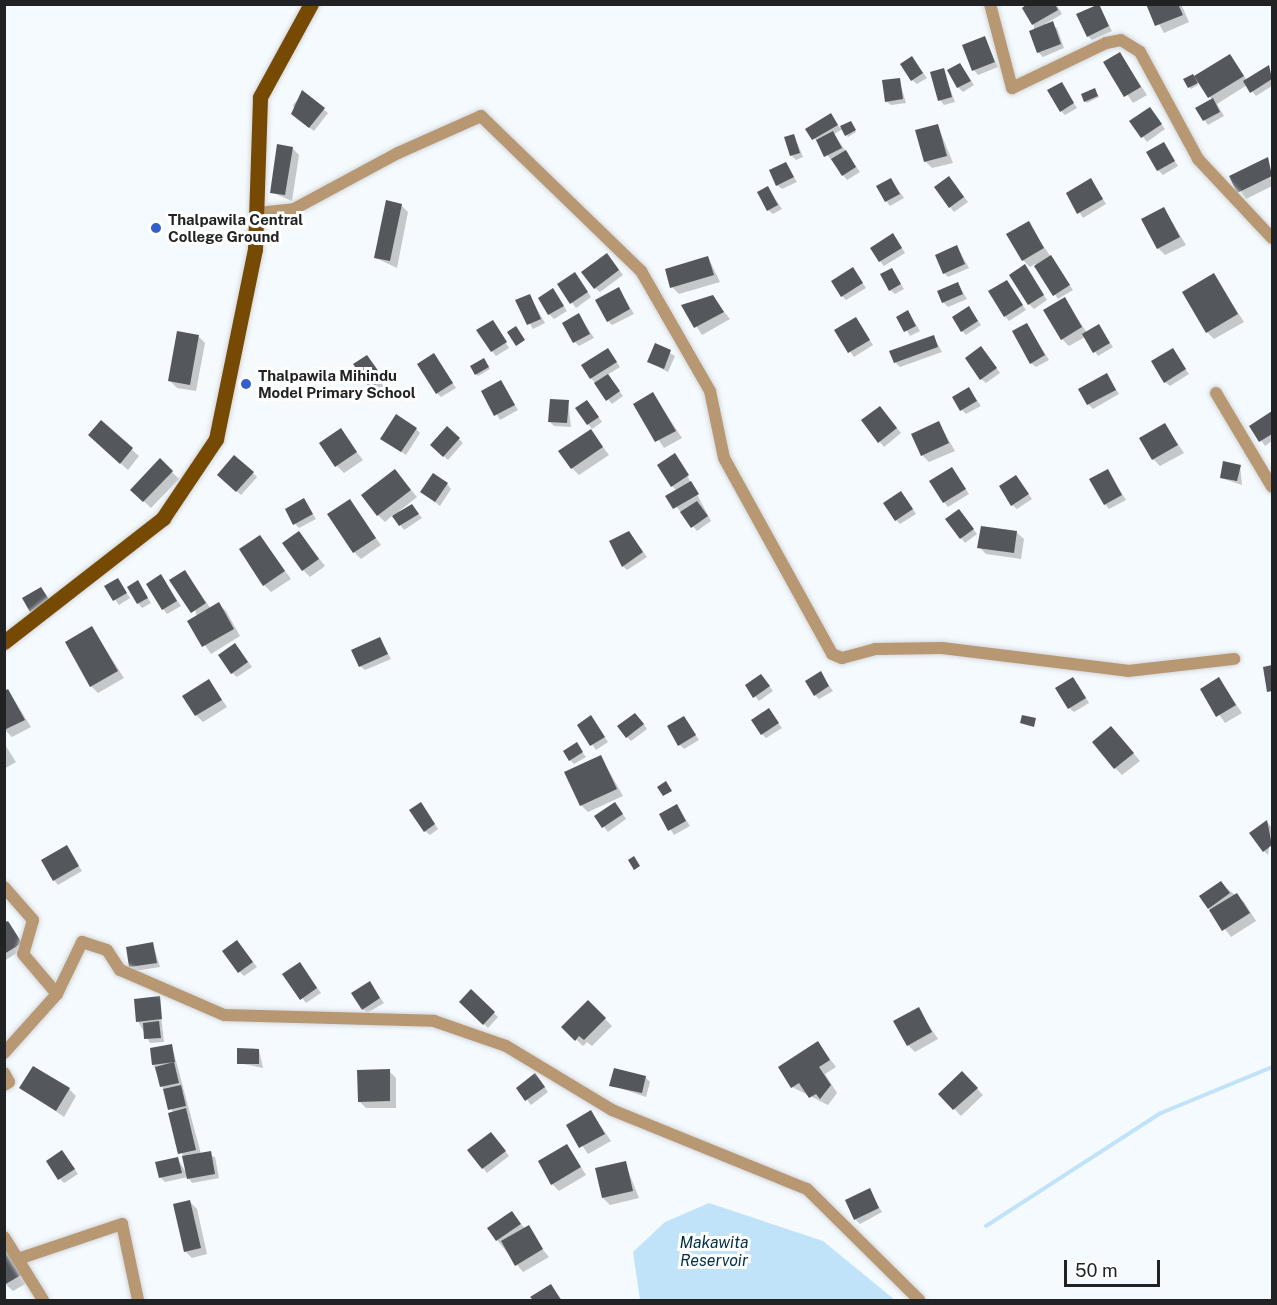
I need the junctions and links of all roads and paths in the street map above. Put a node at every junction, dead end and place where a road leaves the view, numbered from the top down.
1 (311, 4) edge
2 (990, 4) edge
3 (258, 213) junction
4 (1272, 238) edge
5 (1216, 393) dead end
6 (1272, 487) edge
7 (4, 642) edge
8 (1234, 659) dead end
9 (4, 887) edge
10 (57, 994) junction
11 (4, 1053) edge
12 (4, 1073) edge
13 (4, 1085) edge
14 (4, 1238) edge
15 (18, 1259) junction
16 (43, 1300) edge
17 (138, 1300) edge
18 (919, 1300) edge

1 - 3 main road
2 - 4 street
3 - 7 main road
3 - 8 street
5 - 6 street
9 - 10 street
10 - 11 street
10 - 18 street
12 - 13 street
14 - 15 street
15 - 16 street
15 - 17 street

